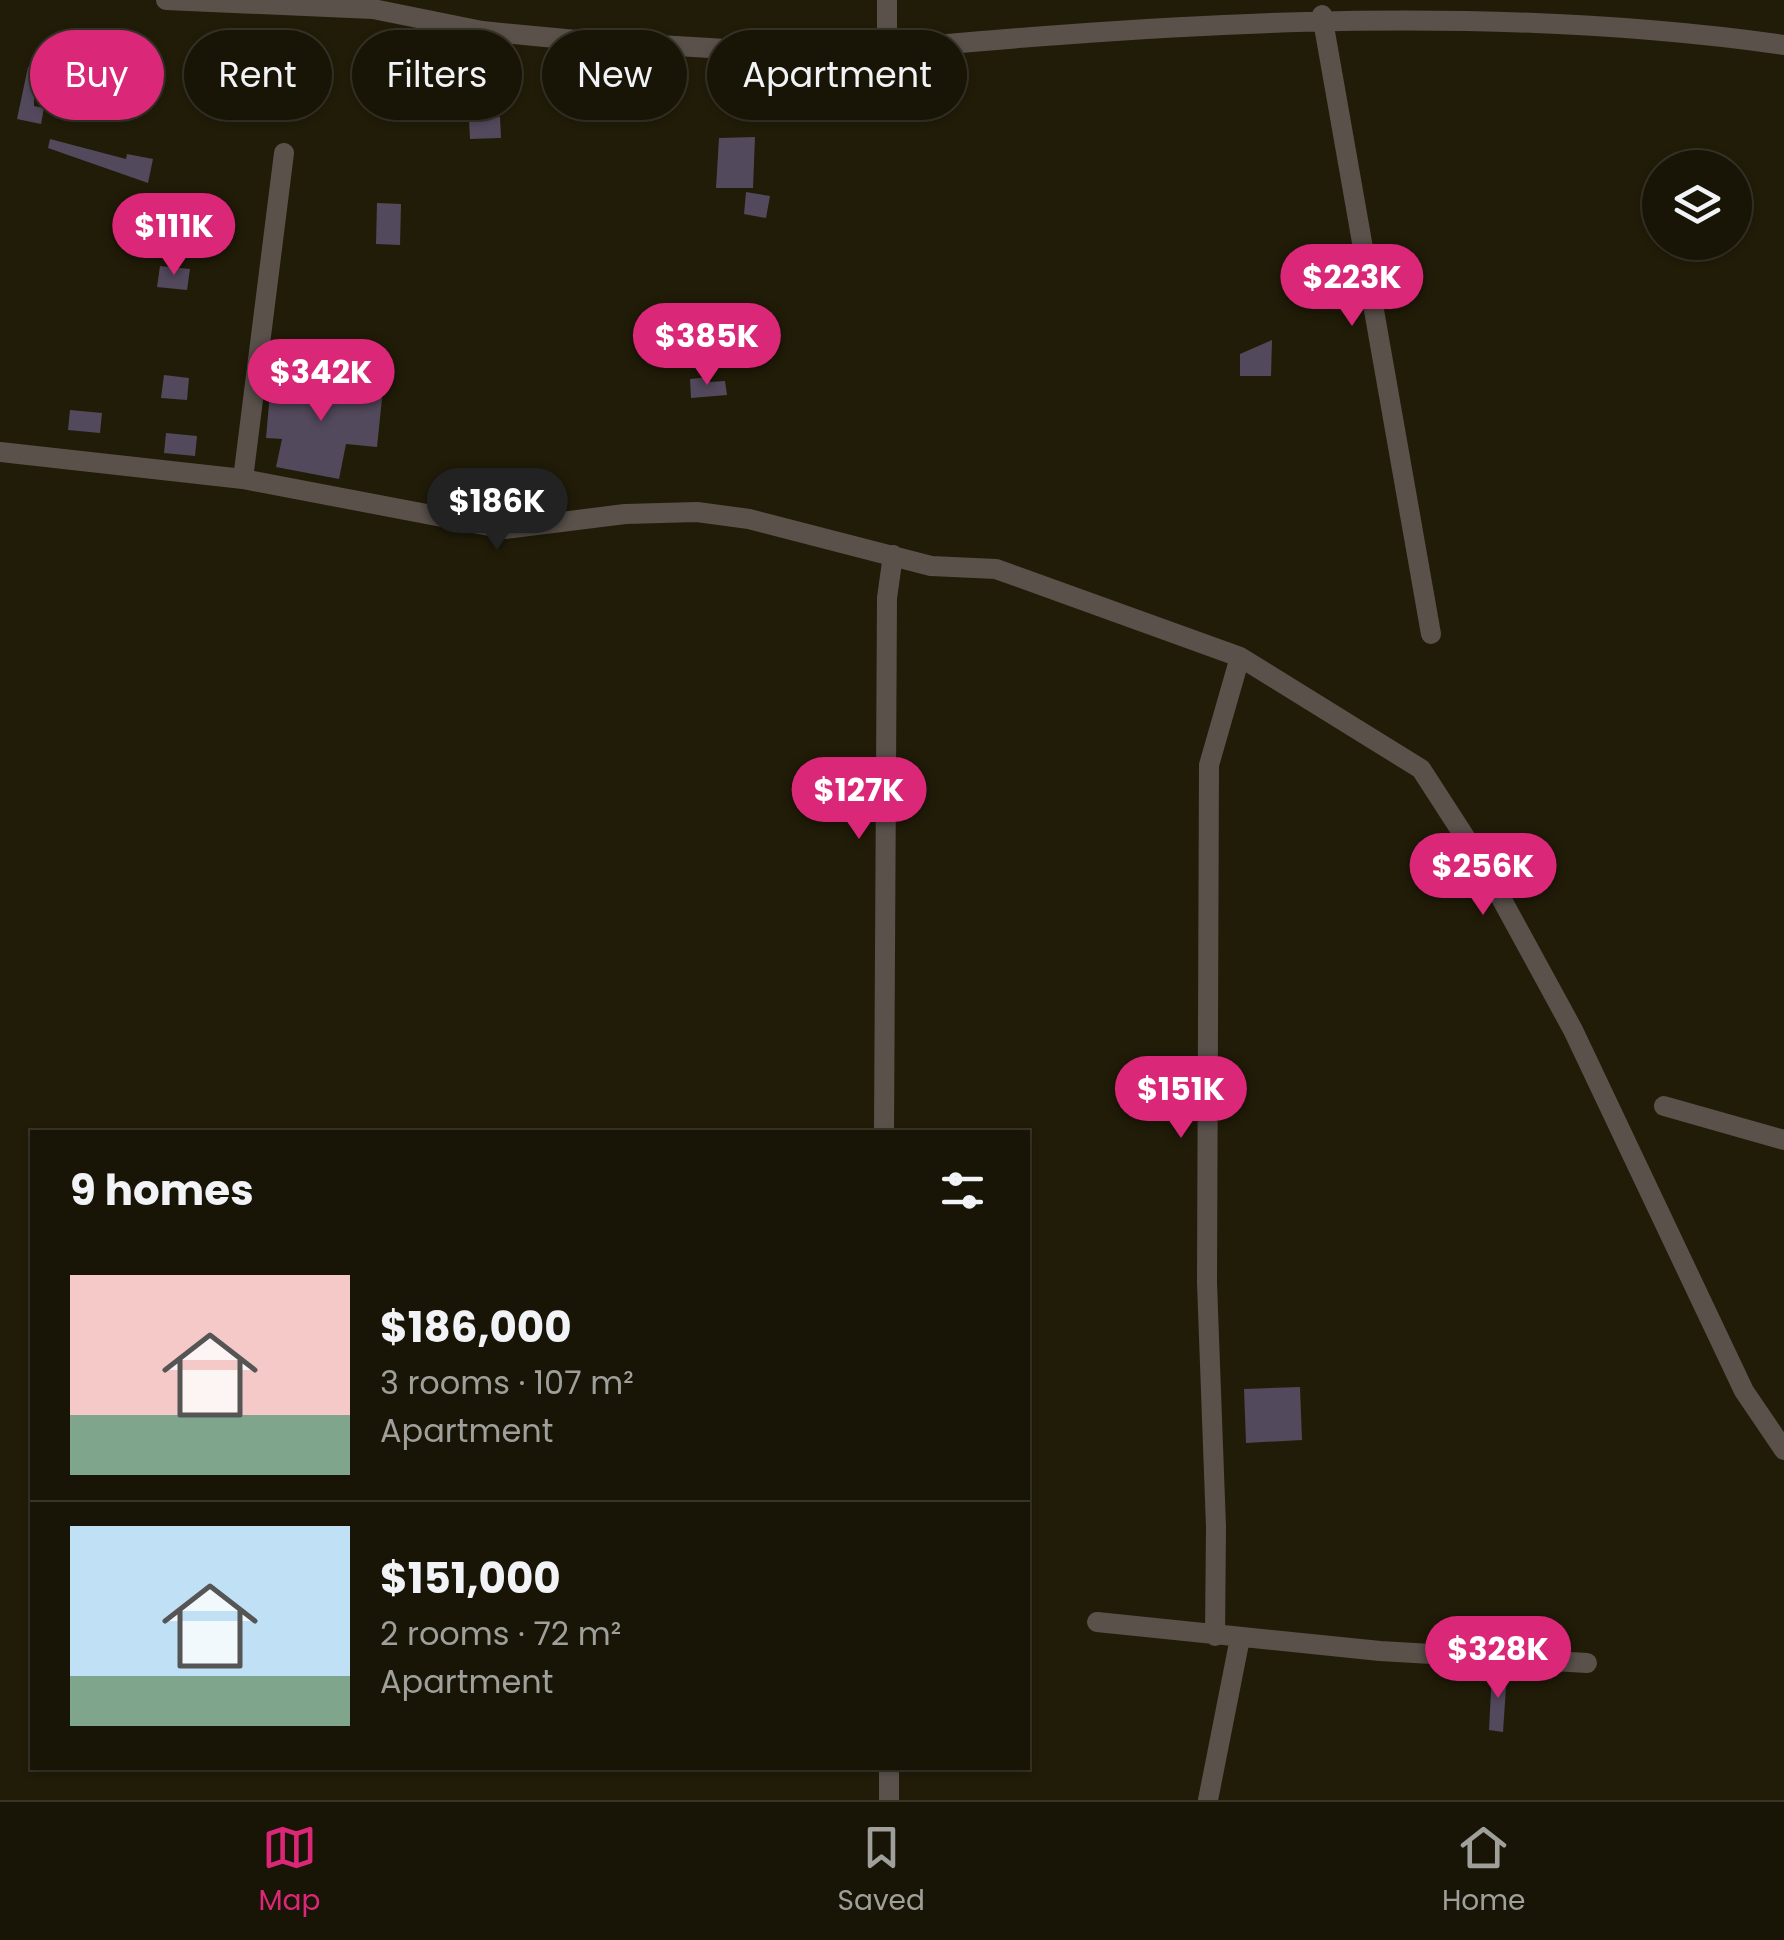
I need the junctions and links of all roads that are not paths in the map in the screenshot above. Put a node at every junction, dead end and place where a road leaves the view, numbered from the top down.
1 (166, 0) edge
2 (886, 0) edge
3 (1322, 15) junction
4 (887, 30) edge
5 (967, 43) edge
6 (1784, 45) edge
7 (707, 50) edge
8 (284, 153) dead end
9 (0, 452) edge
10 (243, 479) junction
11 (893, 555) junction
12 (1431, 634) dead end
13 (1240, 657) junction
14 (1664, 1106) dead end
15 (884, 1130) edge
16 (1784, 1140) edge
17 (1784, 1450) edge
18 (1097, 1622) dead end
19 (1215, 1636) junction
20 (1240, 1638) junction
21 (1587, 1663) dead end
22 (889, 1770) edge
23 (889, 1800) edge
24 (1208, 1800) edge

1 - 7 street
2 - 4 street
3 - 5 street
3 - 6 street
3 - 12 street
8 - 10 street
9 - 10 street
10 - 11 street
11 - 13 street
11 - 15 street
13 - 17 street
13 - 19 street
14 - 16 street
18 - 19 street
19 - 20 street
20 - 21 street
20 - 24 street
22 - 23 street

